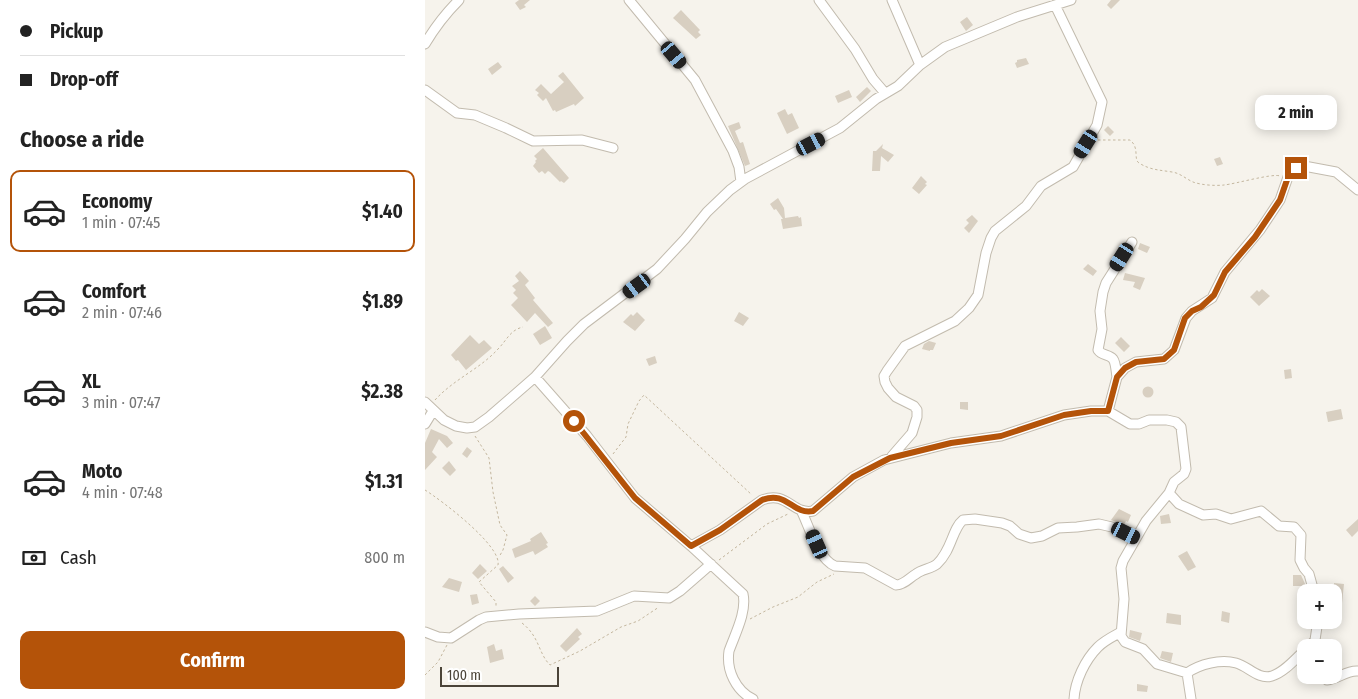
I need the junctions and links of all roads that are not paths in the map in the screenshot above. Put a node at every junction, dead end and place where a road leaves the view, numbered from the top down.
1 (459, 0) edge
2 (629, 0) edge
3 (819, 0) edge
4 (892, 0) edge
5 (1071, 0) edge
6 (1055, 5) junction
7 (425, 44) edge
8 (921, 65) junction
9 (425, 90) edge
10 (885, 93) junction
11 (613, 148) dead end
12 (741, 182) junction
13 (1358, 190) edge
14 (1131, 242) dead end
15 (535, 377) junction
16 (1117, 377) junction
17 (429, 407) edge
18 (1108, 411) junction
19 (425, 424) edge
20 (890, 458) junction
21 (1169, 493) junction
22 (801, 510) junction
23 (1136, 538) junction
24 (691, 546) junction
25 (711, 564) junction
26 (1312, 584) edge
27 (425, 632) edge
28 (1121, 632) junction
29 (1297, 660) edge
30 (1358, 671) edge
31 (1187, 673) junction
32 (1342, 674) edge
33 (753, 699) edge
34 (1074, 699) edge
35 (1191, 699) edge

1 - 7 street
2 - 12 street
3 - 10 street
4 - 8 street
5 - 6 street
6 - 8 street
6 - 20 street
8 - 10 street
9 - 11 street
10 - 12 street
12 - 15 street
13 - 16 street
14 - 16 street
15 - 17 street
15 - 24 street
16 - 18 street
17 - 19 street
18 - 20 street
18 - 21 street
20 - 22 street
21 - 23 street
21 - 26 street
22 - 23 street
22 - 24 street
23 - 28 street
24 - 25 street
25 - 27 street
25 - 33 street
28 - 31 street
28 - 34 street
29 - 31 street
30 - 32 street
31 - 35 street

